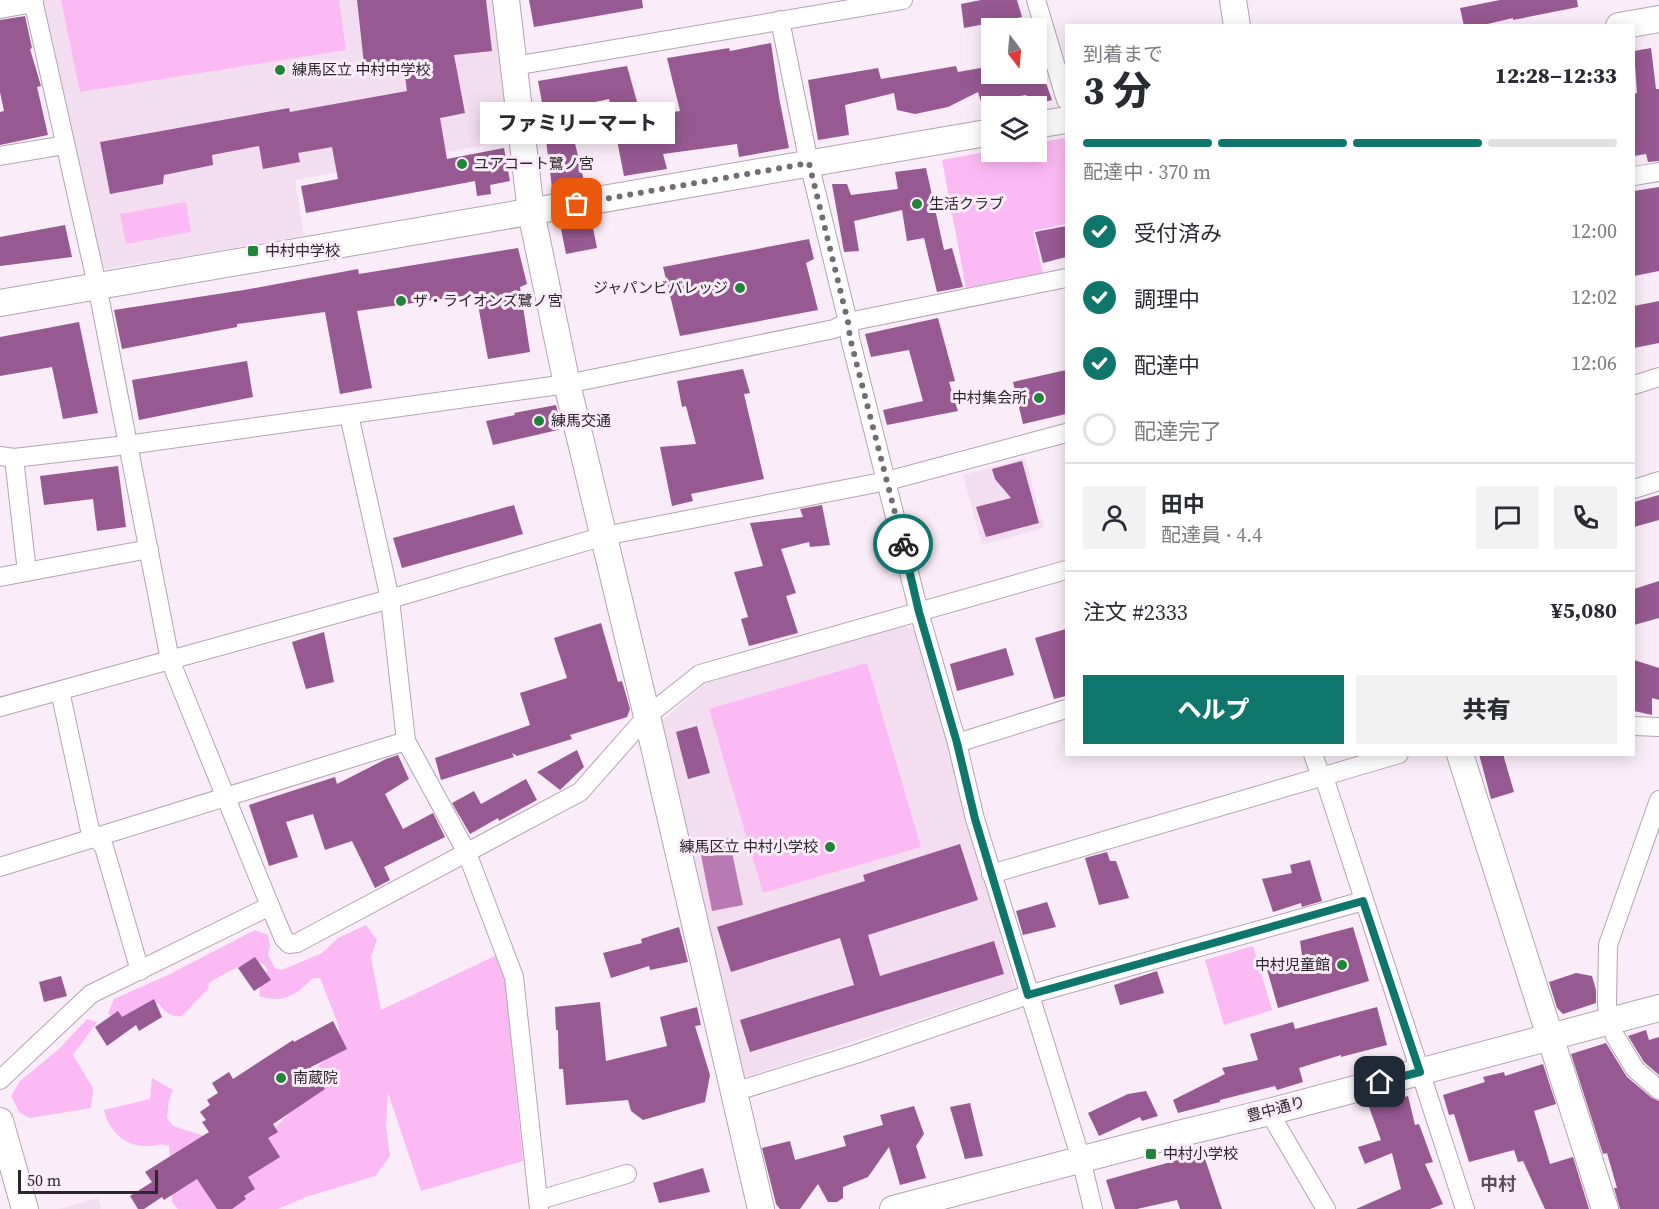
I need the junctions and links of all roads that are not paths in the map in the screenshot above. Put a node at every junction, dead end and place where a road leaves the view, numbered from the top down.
1 (506, 0) edge
2 (903, 0) edge
3 (1036, 0) edge
4 (1233, 0) edge
5 (33, 1) edge
6 (0, 9) edge
7 (1659, 19) edge
8 (780, 20) junction
9 (1237, 24) edge
10 (1630, 24) edge
11 (514, 66) junction
12 (1065, 97) edge
13 (1065, 120) edge
14 (1047, 123) edge
15 (981, 134) edge
16 (65, 145) junction
17 (0, 156) edge
18 (809, 163) junction
19 (1659, 172) edge
20 (1635, 176) edge
21 (531, 212) junction
22 (1065, 278) edge
23 (97, 285) junction
24 (0, 303) edge
25 (848, 322) junction
26 (1659, 377) edge
27 (567, 384) junction
28 (1635, 385) edge
29 (348, 415) junction
30 (1065, 433) edge
31 (127, 445) junction
32 (7, 457) edge
33 (887, 481) junction
34 (1659, 481) edge
35 (1635, 489) edge
36 (604, 536) junction
37 (149, 549) junction
38 (1065, 570) edge
39 (27, 572) junction
40 (0, 577) edge
41 (390, 599) junction
42 (919, 612) junction
43 (170, 660) junction
44 (60, 691) junction
45 (0, 707) edge
46 (1065, 709) edge
47 (647, 716) junction
48 (1635, 726) edge
49 (1659, 727) edge
50 (406, 741) junction
51 (957, 743) junction
52 (1314, 756) edge
53 (1392, 756) edge
54 (1461, 756) edge
55 (1321, 777) junction
56 (226, 797) junction
57 (1659, 800) edge
58 (95, 839) junction
59 (467, 853) junction
60 (0, 867) edge
61 (991, 874) junction
62 (1363, 901) junction
63 (270, 906) junction
64 (141, 971) junction
65 (1028, 995) junction
66 (1659, 1008) edge
67 (1609, 1021) junction
68 (1550, 1037) junction
69 (1420, 1072) junction
70 (0, 1080) edge
71 (1659, 1090) edge
72 (734, 1092) junction
73 (1269, 1112) junction
74 (0, 1121) edge
75 (1081, 1159) junction
76 (627, 1174) dead end
77 (539, 1204) edge
78 (25, 1209) edge
79 (761, 1209) edge
80 (892, 1209) edge
81 (1093, 1209) edge
82 (1326, 1209) edge
83 (1465, 1209) edge
84 (1605, 1209) edge

1 - 11 street
2 - 8 street
3 - 12 street
4 - 9 street
5 - 6 street
5 - 16 street
7 - 10 street
8 - 11 street
8 - 18 street
11 - 21 street
13 - 14 street
15 - 18 street
16 - 17 street
16 - 23 street
18 - 21 street
18 - 25 street
19 - 20 street
21 - 23 street
21 - 27 street
22 - 25 street
23 - 24 street
23 - 31 street
25 - 27 street
25 - 33 street
26 - 28 street
27 - 29 street
27 - 36 street
29 - 31 street
29 - 41 street
30 - 33 street
31 - 32 street
31 - 37 street
32 - 39 street
33 - 36 street
33 - 42 street
34 - 35 street
36 - 41 street
36 - 47 street
37 - 39 street
37 - 43 street
38 - 42 street
39 - 40 street
41 - 43 street
41 - 50 street
42 - 47 street
42 - 51 street
43 - 44 street
43 - 56 street
44 - 45 street
44 - 58 street
46 - 51 street
47 - 59 street
47 - 72 street
48 - 49 street
50 - 56 street
50 - 59 street
51 - 61 street
52 - 55 street
53 - 55 street
54 - 68 street
55 - 61 street
55 - 62 street
56 - 58 street
56 - 63 street
57 - 67 street
58 - 60 street
58 - 64 street
59 - 63 street
59 - 77 street
61 - 65 street
62 - 65 street
62 - 69 street
63 - 64 street
64 - 70 street
65 - 72 street
65 - 75 street
66 - 67 street, 豊中通り
67 - 68 street, 豊中通り
67 - 71 street
68 - 69 street, 豊中通り
68 - 84 street
69 - 73 street, 豊中通り
69 - 83 street
72 - 79 street
73 - 75 street, 豊中通り
73 - 82 street
74 - 78 street
75 - 80 street, 豊中通り
75 - 81 street
76 - 77 street

